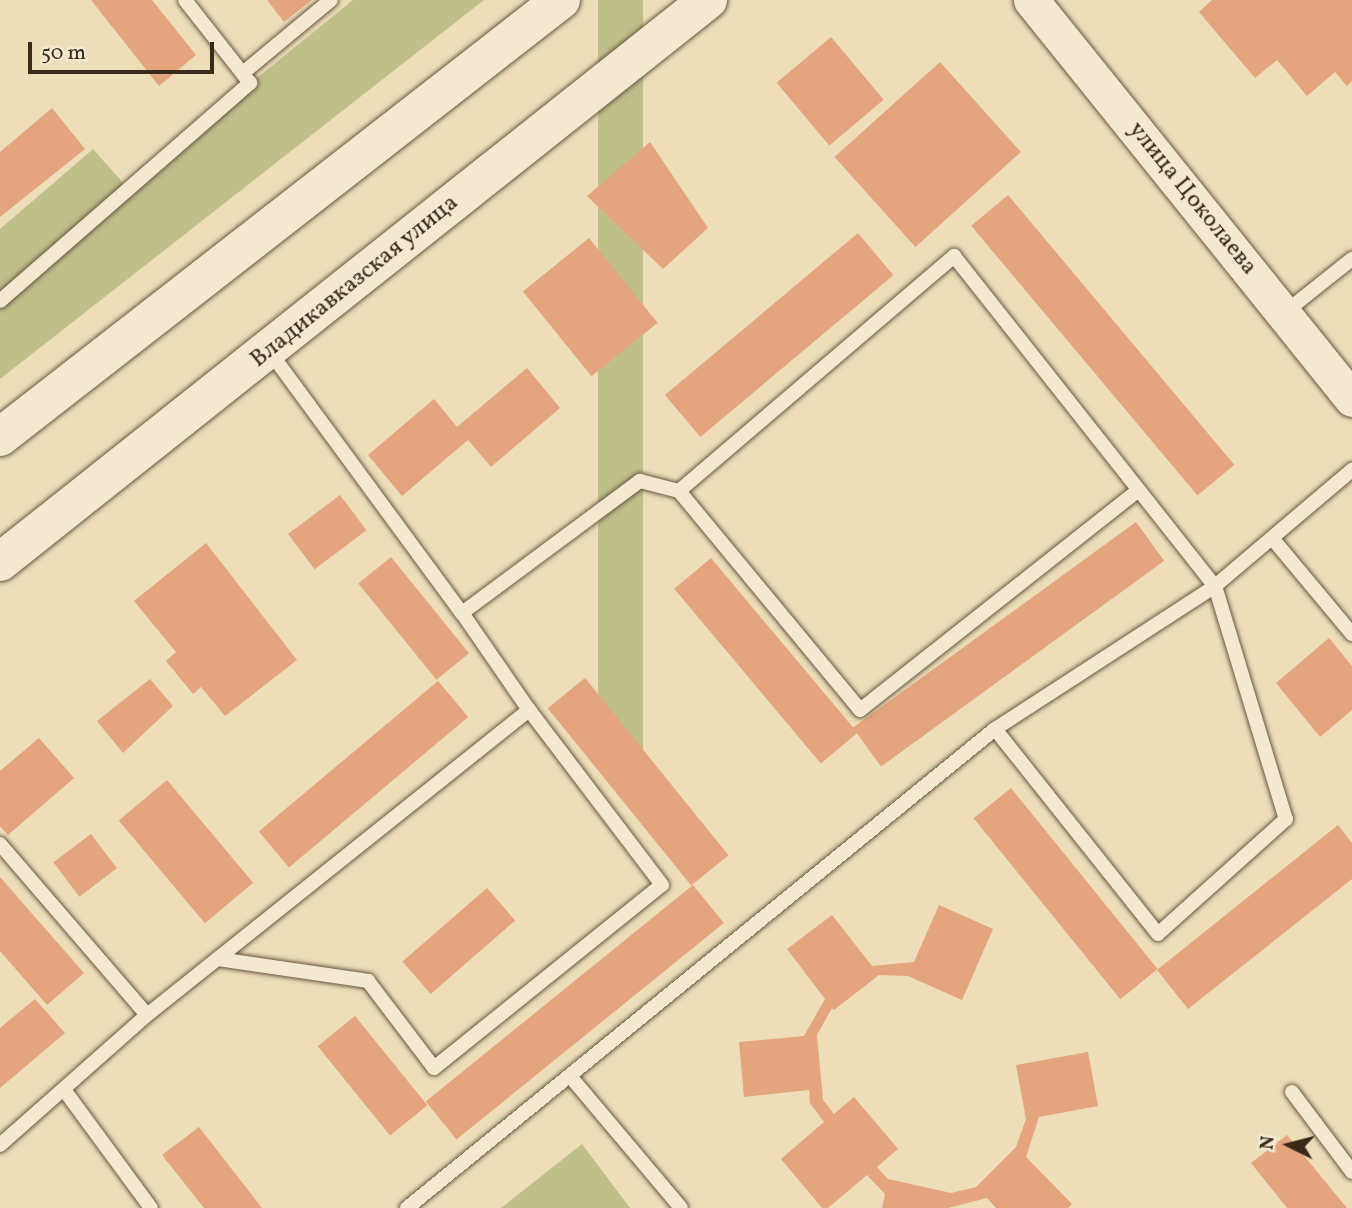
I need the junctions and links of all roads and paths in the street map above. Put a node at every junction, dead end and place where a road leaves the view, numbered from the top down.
1 (185, 0) edge
2 (331, 0) edge
3 (561, 0) edge
4 (708, 0) edge
5 (1031, 0) edge
6 (243, 73) junction
7 (1352, 259) edge
8 (0, 301) edge
9 (1284, 313) junction
10 (269, 351) junction
11 (1352, 399) edge
12 (0, 437) edge
13 (1352, 470) edge
14 (1139, 490) junction
15 (679, 491) junction
16 (1272, 538) junction
17 (0, 562) edge
18 (1216, 586) junction
19 (462, 613) junction
20 (1352, 634) edge
21 (529, 710) junction
22 (995, 729) junction
23 (0, 844) edge
24 (218, 959) junction
25 (148, 1015) junction
26 (570, 1076) junction
27 (65, 1091) junction
28 (1292, 1092) dead end
29 (0, 1145) edge
30 (1352, 1171) edge
31 (151, 1208) edge
32 (407, 1208) edge
33 (681, 1208) edge

1 - 6 lane
2 - 6 lane
3 - 12 main road
4 - 10 main road, Владикавказская улица
5 - 9 street, улица Цоколаева
6 - 8 lane
7 - 9 lane
9 - 11 street, улица Цоколаева
10 - 17 main road, Владикавказская улица
10 - 19 lane
13 - 16 lane
14 - 15 lane
14 - 15 lane
14 - 18 lane
15 - 19 lane
16 - 18 lane
16 - 20 lane
18 - 22 lane
18 - 22 lane
19 - 21 lane
21 - 24 lane
21 - 24 lane
22 - 26 lane
23 - 25 lane
24 - 25 lane
25 - 27 lane
26 - 32 lane
26 - 33 lane
27 - 29 lane
27 - 31 lane
28 - 30 lane

